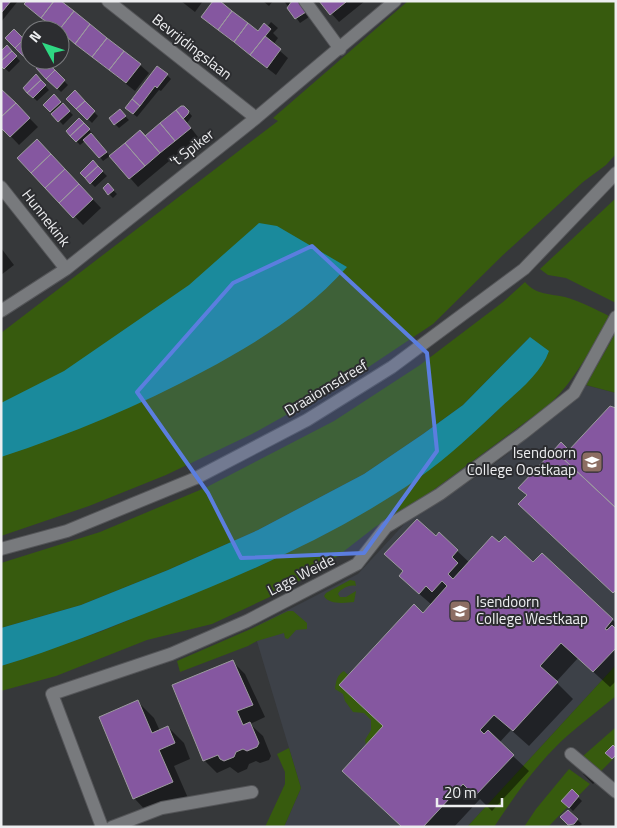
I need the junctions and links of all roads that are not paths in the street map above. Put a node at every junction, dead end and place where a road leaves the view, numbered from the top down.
1 (108, 1) edge
2 (304, 1) edge
3 (396, 1) edge
4 (340, 48) junction
5 (256, 118) junction
6 (616, 173) edge
7 (1, 187) edge
8 (66, 269) junction
9 (1, 311) edge
10 (616, 318) edge
11 (1, 549) edge
12 (571, 754) dead end
13 (252, 792) dead end
14 (616, 792) edge
15 (102, 827) edge
16 (112, 827) edge

1 - 5 street, Bevrijdingslaan
2 - 4 street
3 - 4 street, 't Spiker
4 - 5 street, 't Spiker
5 - 8 street, 't Spiker
6 - 11 street, Draaiomsdreef
7 - 8 street, Hunnekink
8 - 9 street, 't Spiker
10 - 15 street, Lage Weide
12 - 14 street
13 - 16 street

